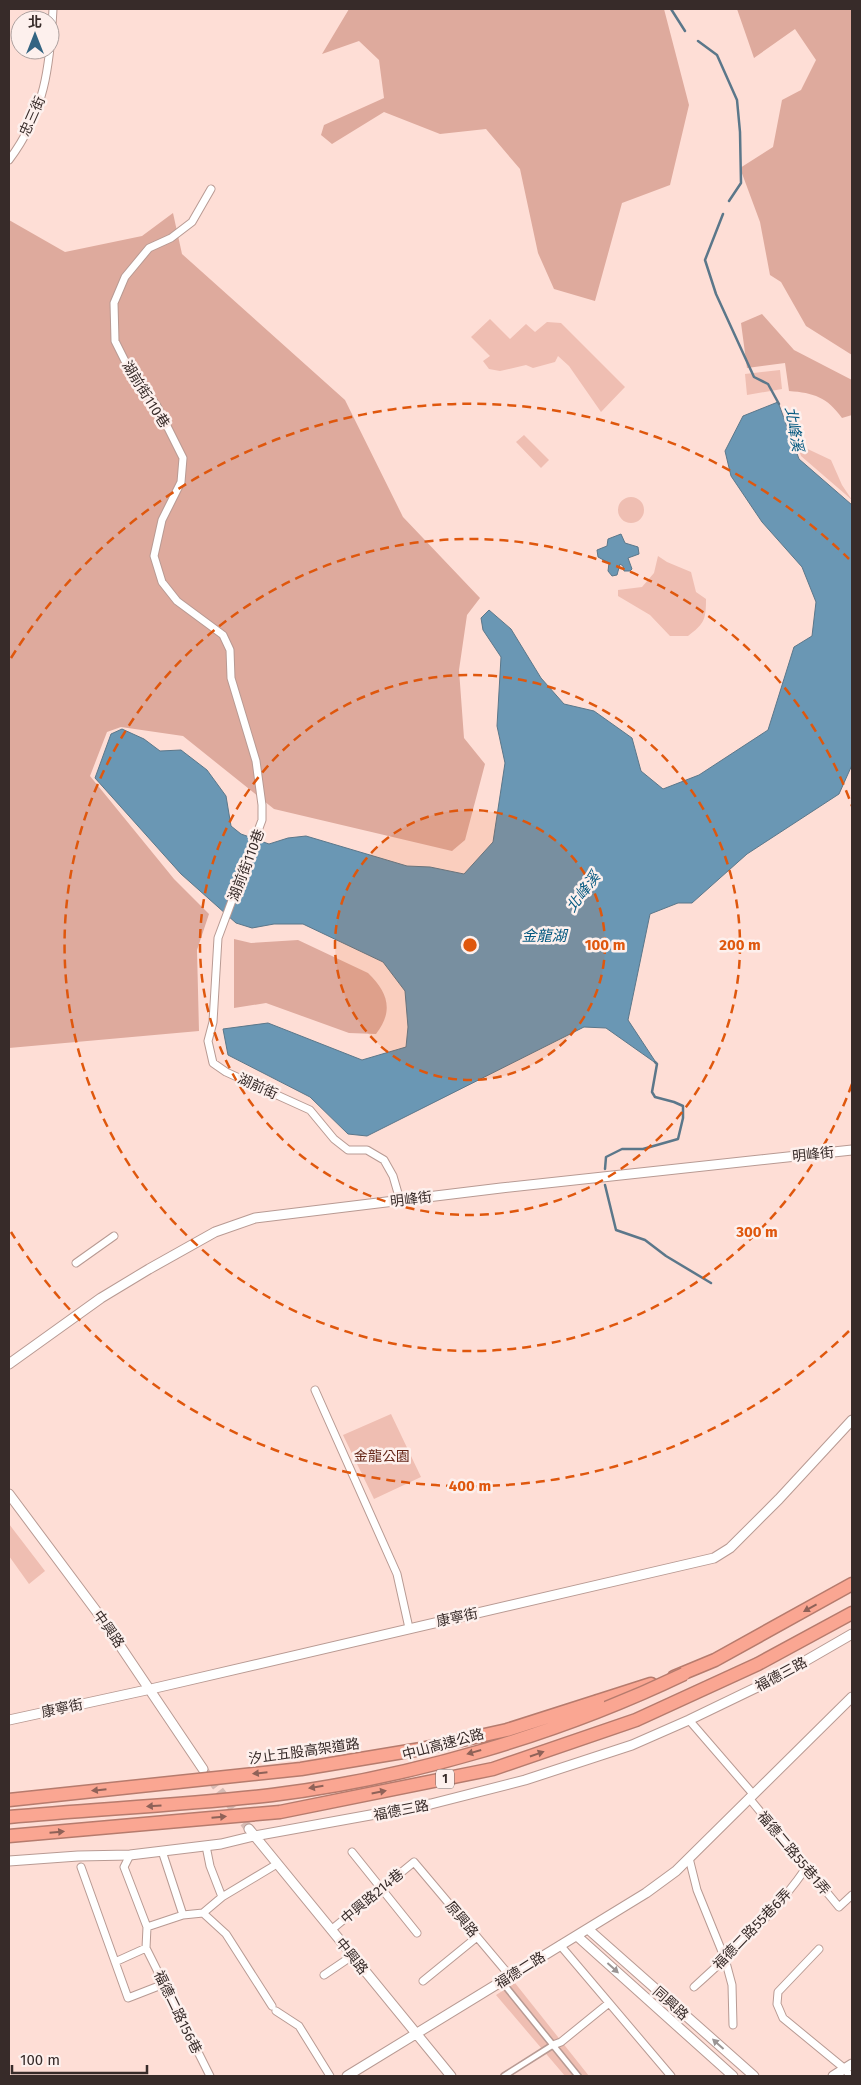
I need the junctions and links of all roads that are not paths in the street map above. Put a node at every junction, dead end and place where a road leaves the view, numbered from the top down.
1 (53, 9) edge
2 (9, 160) edge
3 (211, 189) dead end
4 (224, 921) joint
5 (852, 1150) edge
6 (400, 1200) junction
7 (114, 1236) dead end
8 (76, 1264) dead end
9 (9, 1364) edge
10 (315, 1390) dead end
11 (852, 1420) edge
12 (9, 1494) edge
13 (852, 1584) edge
14 (852, 1613) edge
15 (409, 1628) junction
16 (852, 1634) edge
17 (684, 1674) junction
18 (151, 1689) junction
19 (852, 1697) edge
20 (9, 1720) edge
21 (689, 1720) junction
22 (203, 1769) tunnel mouth
23 (751, 1796) junction
24 (9, 1800) edge
25 (9, 1817) edge
26 (252, 1832) junction
27 (9, 1836) edge
28 (206, 1846) junction
29 (162, 1851) junction
30 (352, 1852) dead end
31 (130, 1855) junction
32 (689, 1858) junction
33 (9, 1861) edge
34 (414, 1862) joint
35 (277, 1864) junction
36 (81, 1867) dead end
37 (806, 1868) junction
38 (382, 1888) junction
39 (852, 1894) edge
40 (222, 1897) junction
41 (203, 1913) junction
42 (183, 1916) junction
43 (147, 1927) junction
44 (588, 1929) junction
45 (331, 1930) junction
46 (417, 1933) dead end
47 (577, 1936) junction
48 (477, 1937) junction
49 (560, 1945) junction
50 (146, 1948) junction
51 (819, 1949) dead end
52 (352, 1956) junction
53 (725, 1959) junction
54 (115, 1962) junction
55 (324, 1975) dead end
56 (510, 1976) junction
57 (423, 1981) dead end
58 (502, 1982) junction
59 (164, 1984) junction
60 (694, 1987) dead end
61 (609, 2003) junction
62 (733, 2024) dead end
63 (416, 2035) junction
64 (553, 2045) junction
65 (849, 2070) edge
66 (668, 2075) edge
67 (210, 2076) edge
68 (330, 2076) edge
69 (347, 2076) edge
70 (451, 2076) edge
71 (504, 2076) edge
72 (578, 2076) edge
73 (733, 2076) edge
74 (754, 2076) edge
75 (833, 2076) edge

1 - 2 street, 忠三街
3 - 4 street, 湖前街110巷
4 - 6 street, 湖前街
5 - 6 street, 明峰街
6 - 9 street, 明峰街
7 - 8 street
10 - 15 street
11 - 15 street, 康寧街
12 - 18 street, 中興路
13 -> 17 highway, 中山高速公路 / 1
27 -> 14 highway, 1
15 - 18 street, 康寧街
16 - 21 street, 福德三路
17 -> 24 highway, 汐止五股高架道路 / 1, bridge
17 -> 25 highway, 中山高速公路 / 1, bridge
18 - 20 street, 康寧街
18 - 22 street, 中興路
19 - 23 street, 福德二路
21 - 23 street, 福德二路55巷1弄
21 - 26 street, 福德三路
23 - 32 street, 福德二路
23 - 37 street, 福德二路55巷1弄
26 - 28 street, 福德三路
26 - 35 street, 中興路
28 - 29 street, 福德三路
28 - 40 street
29 - 31 street, 福德三路
29 - 42 street
30 - 38 street
31 - 33 street, 福德三路
31 - 43 street
32 - 44 street, 福德二路
32 - 53 street
34 - 38 street, 中興路214巷
34 - 48 street, 原興路
35 - 40 street
35 - 45 street, 中興路
36 - 54 street
37 - 39 street, 福德二路55巷1弄
37 - 53 street, 福德二路55巷6弄
38 - 45 street, 中興路214巷
38 - 46 street
40 - 41 street
41 - 42 street
41 - 68 street
42 - 43 street
43 - 50 street
44 - 47 street, 福德二路
74 -> 44 street, 同興路
45 - 52 street, 中興路
47 - 49 street, 福德二路
47 -> 73 street, 同興路
48 - 56 street, 原興路
48 - 57 street
49 - 56 street, 福德二路
49 - 61 street
50 - 54 street
50 - 59 street, 福德二路156巷
51 - 65 street
52 - 55 street
52 - 63 street, 中興路
53 - 60 street, 福德二路55巷6弄
53 - 62 street
54 - 59 street
56 - 58 street, 福德二路
58 - 63 street, 福德二路
58 - 64 street
59 - 67 street, 福德二路156巷
61 - 64 street
61 - 66 street
63 - 69 street, 福德二路
63 - 70 street, 中興路
64 - 71 street
64 - 72 street
65 - 75 street

